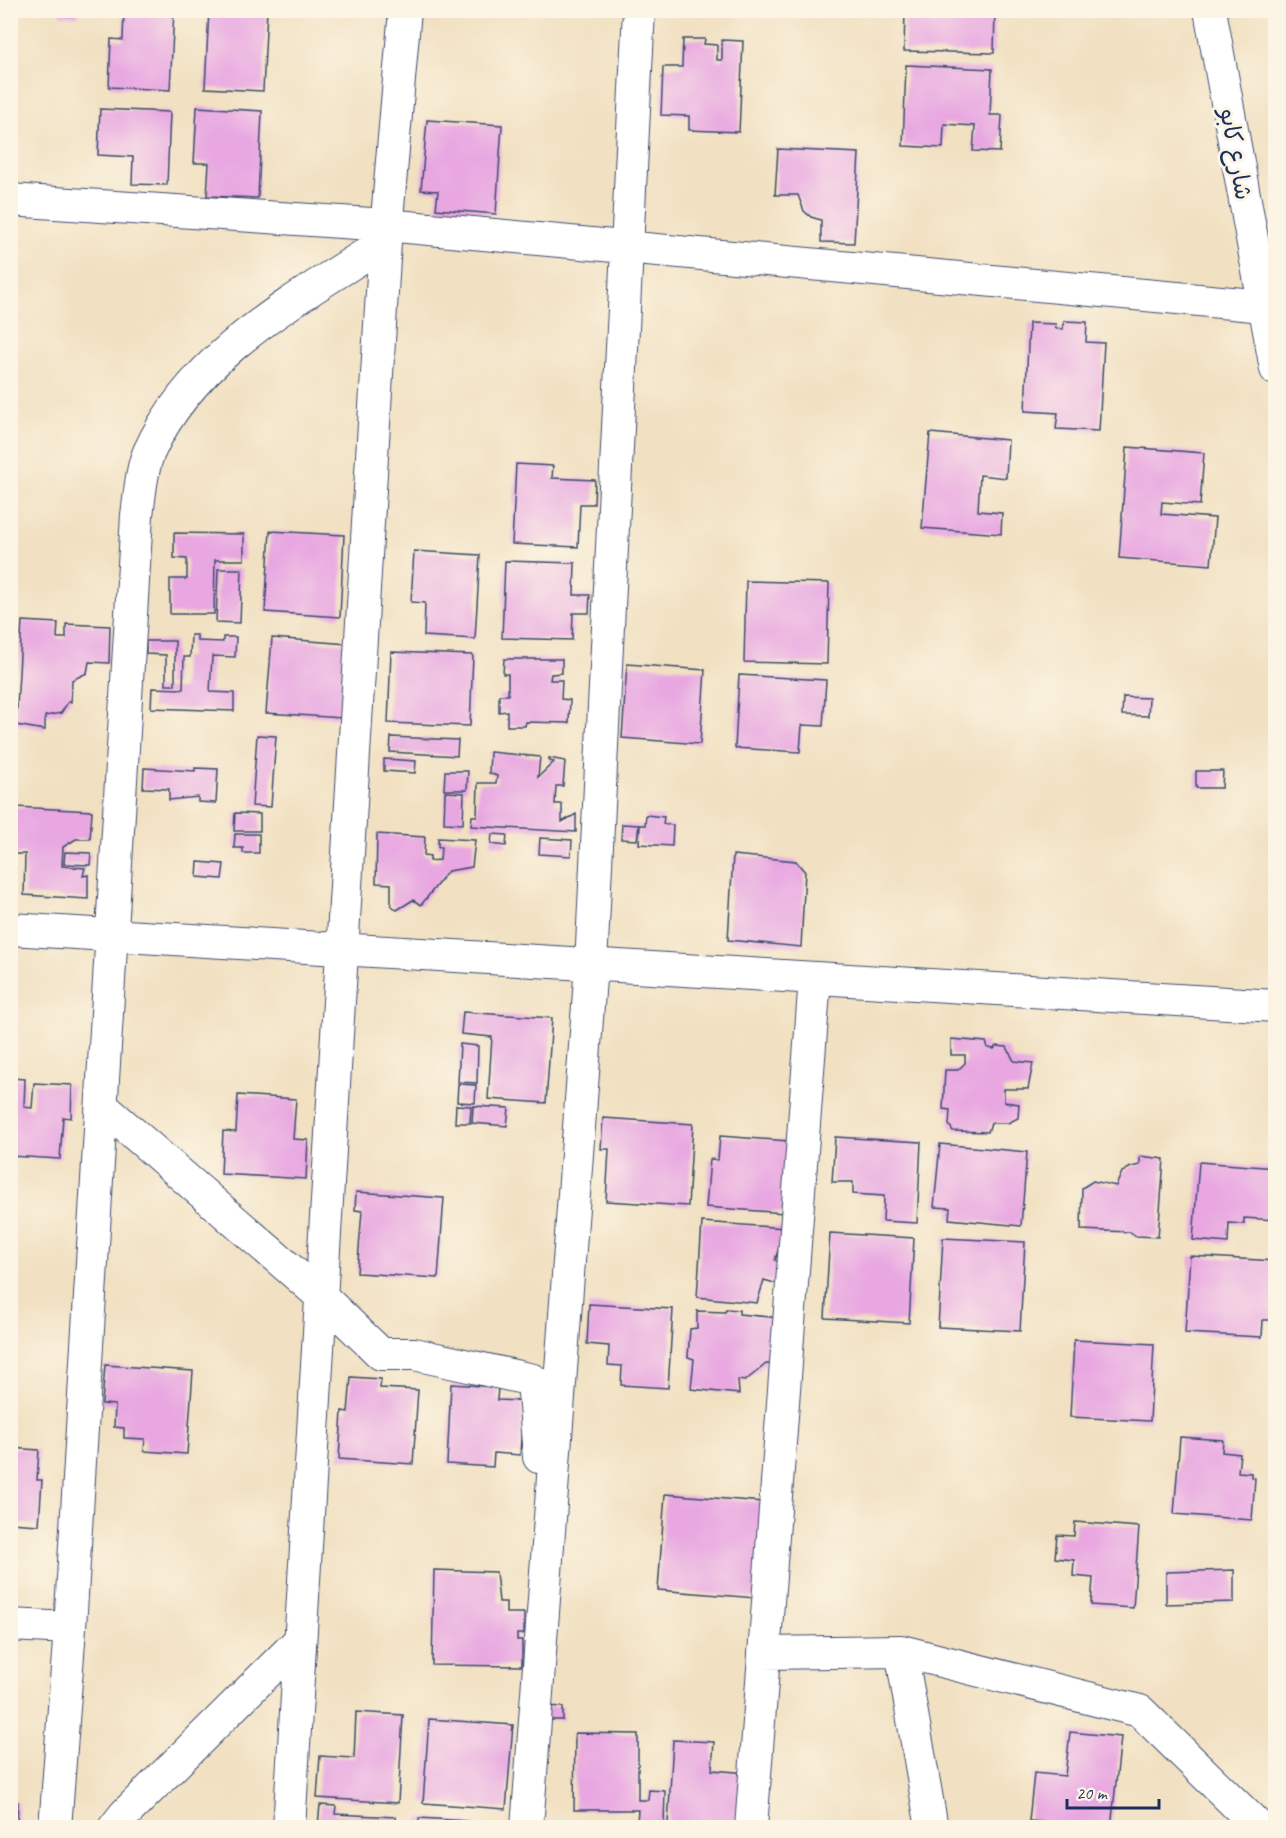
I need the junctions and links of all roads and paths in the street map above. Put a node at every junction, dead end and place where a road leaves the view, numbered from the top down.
1 (405, 10) edge
2 (639, 10) edge
3 (1210, 10) edge
4 (10, 200) edge
5 (386, 233) junction
6 (627, 247) junction
7 (1264, 306) junction
8 (1275, 369) edge
9 (10, 929) edge
10 (112, 935) junction
11 (344, 950) junction
12 (591, 965) junction
13 (815, 978) junction
14 (1275, 1006) edge
15 (102, 1106) junction
16 (322, 1297) junction
17 (548, 1551) junction
18 (10, 1624) edge
19 (70, 1628) junction
20 (300, 1640) junction
21 (901, 1651) junction
22 (764, 1653) junction
23 (55, 1827) edge
24 (114, 1827) edge
25 (289, 1827) edge
26 (527, 1827) edge
27 (751, 1827) edge
28 (932, 1827) edge
29 (1260, 1827) edge

1 - 5 street
2 - 6 street
3 - 7 street, شارع كابو
4 - 5 street
5 - 6 street
5 - 10 street
5 - 11 street
6 - 7 street
6 - 12 street
7 - 8 street, شارع كابو
9 - 10 street
10 - 11 street
10 - 15 street
11 - 12 street
11 - 16 street
12 - 13 street
12 - 17 street
13 - 14 street
13 - 22 street
15 - 16 street
15 - 19 street
16 - 17 street
16 - 20 street
17 - 26 street
18 - 19 street
19 - 23 street
20 - 24 street
20 - 25 street
21 - 22 street
21 - 28 street
21 - 29 street
22 - 27 street

